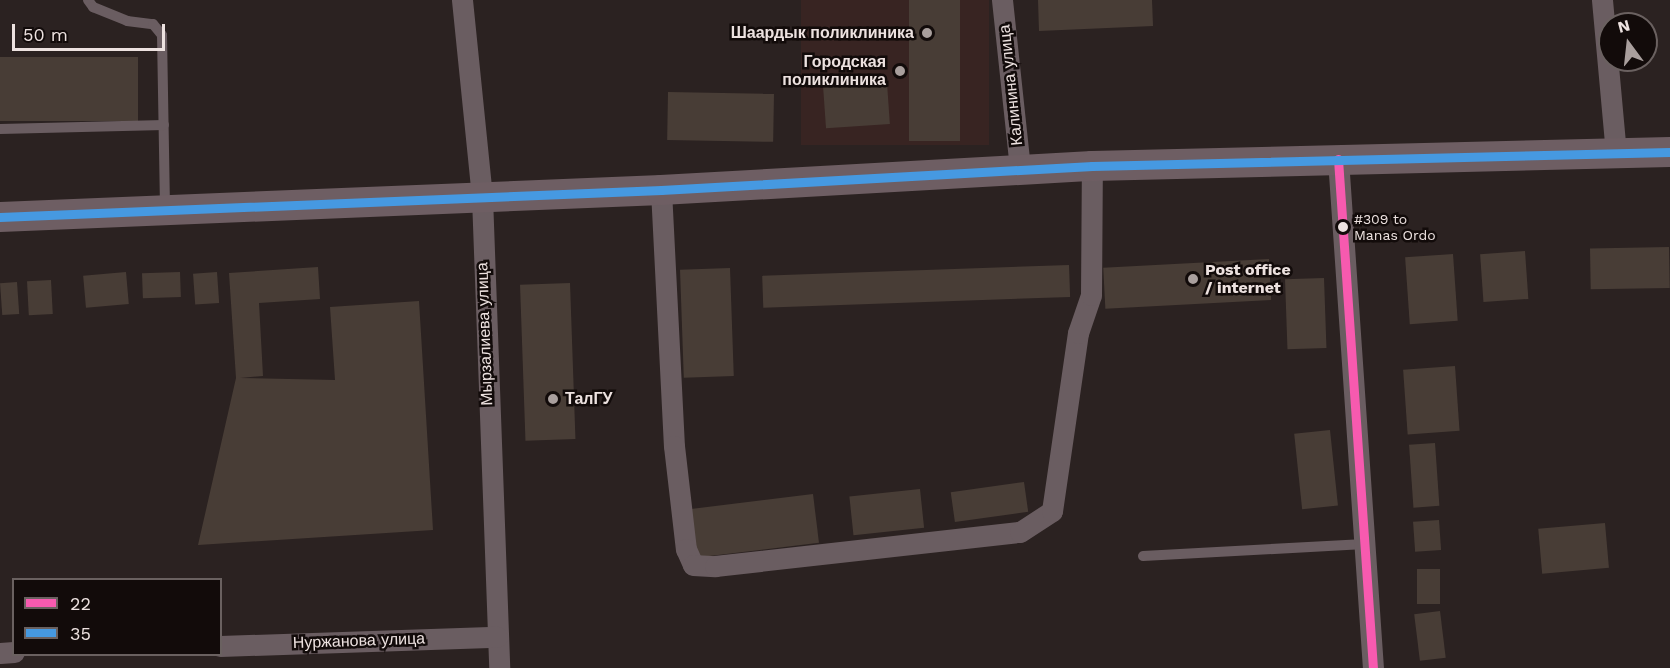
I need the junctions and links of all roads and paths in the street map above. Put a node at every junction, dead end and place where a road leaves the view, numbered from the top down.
1 (88, 0) edge
2 (462, 0) edge
3 (1002, 0) edge
4 (1602, 0) edge
5 (164, 124) junction
6 (0, 129) edge
7 (1670, 152) edge
8 (1616, 154) junction
9 (1338, 159) junction
10 (1092, 166) junction
11 (1020, 169) junction
12 (662, 190) junction
13 (482, 197) junction
14 (165, 210) junction
15 (0, 217) edge
16 (1365, 543) junction
17 (1143, 556) dead end
18 (497, 637) junction
19 (222, 646) edge
20 (499, 668) edge
21 (1373, 668) edge

1 - 5 lane
2 - 13 street, Мырзалиева улица
3 - 11 street, Калинина улица
4 - 8 street
5 - 6 lane
5 - 14 lane
7 - 8 street
8 - 9 street
9 - 10 street
9 - 16 street
10 - 11 street
10 - 12 street
11 - 12 street
12 - 13 street
13 - 14 street
13 - 18 street, Мырзалиева улица
14 - 15 street
16 - 17 lane
16 - 21 street
18 - 19 street, Нуржанова улица
18 - 20 street, Мырзалиева улица

